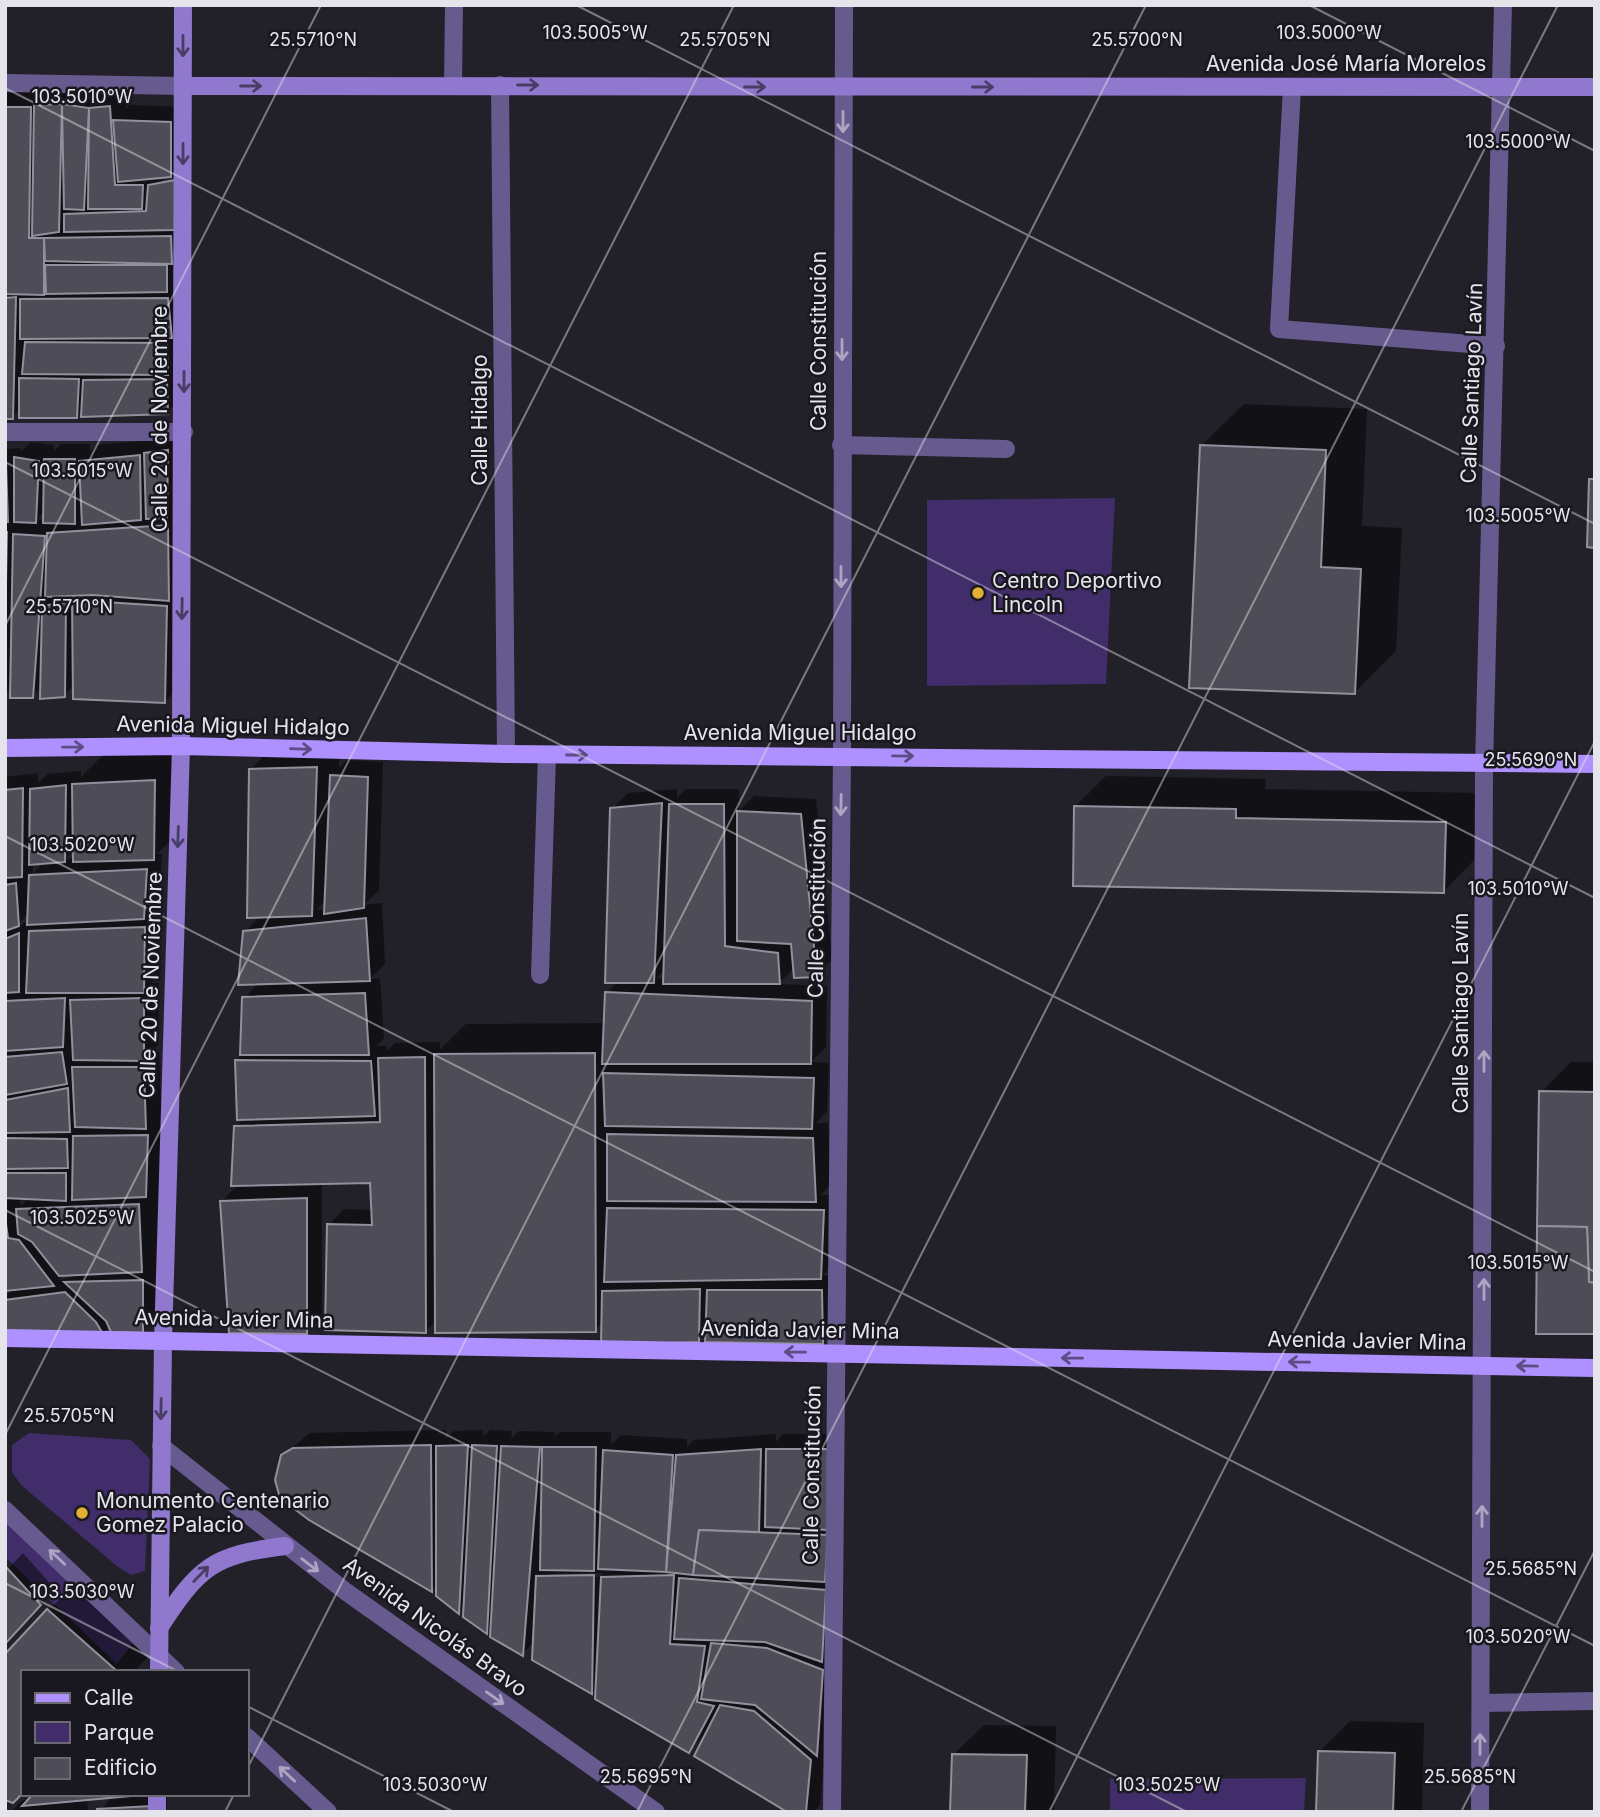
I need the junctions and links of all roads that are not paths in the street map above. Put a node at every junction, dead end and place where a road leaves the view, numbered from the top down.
1 (183, 5) edge
2 (454, 5) edge
3 (844, 5) edge
4 (1503, 5) edge
5 (5, 83) edge
6 (453, 85) junction
7 (500, 85) junction
8 (183, 86) junction
9 (1503, 86) junction
10 (1292, 87) junction
11 (1595, 87) edge
12 (843, 88) junction
13 (1496, 346) junction
14 (5, 432) edge
15 (184, 432) junction
16 (841, 444) junction
17 (1006, 449) dead end
18 (181, 746) junction
19 (5, 748) edge
20 (506, 754) junction
21 (547, 755) junction
22 (842, 755) junction
23 (1595, 764) edge
24 (1484, 766) junction
25 (540, 975) dead end
26 (5, 1338) edge
27 (163, 1341) junction
28 (836, 1353) junction
29 (1484, 1366) junction
30 (1595, 1367) edge
31 (161, 1446) junction
32 (5, 1510) edge
33 (285, 1546) junction
34 (159, 1628) junction
35 (159, 1664) edge
36 (1595, 1701) edge
37 (1481, 1703) junction
38 (248, 1738) edge
39 (328, 1812) edge
40 (656, 1812) edge
41 (831, 1812) edge
42 (1480, 1812) edge

1 -> 8 main road, Calle 20 de Noviembre
2 - 6 street
3 - 12 street, Calle Constitución
4 - 9 street, Calle Santiago Lavín
5 - 8 street, Avenida José María Morelos
6 - 7 main road, Avenida José María Morelos
8 -> 6 main road, Avenida José María Morelos
7 -> 12 main road, Avenida José María Morelos
7 - 20 street, Calle Hidalgo
8 -> 15 main road, Calle 20 de Noviembre
9 - 10 main road, Avenida José María Morelos
9 - 11 main road, Avenida José María Morelos
9 - 13 street, Calle Santiago Lavín
12 -> 10 main road, Avenida José María Morelos
10 - 13 street
12 -> 16 street, Calle Constitución
13 - 24 street, Calle Santiago Lavín
14 - 15 street
15 -> 18 main road, Calle 20 de Noviembre
16 - 17 street
16 -> 22 street, Calle Constitución
19 -> 18 main road, Avenida Miguel Hidalgo
18 -> 20 main road, Avenida Miguel Hidalgo
18 -> 27 main road, Calle 20 de Noviembre
20 - 21 main road, Avenida Miguel Hidalgo
21 -> 22 main road, Avenida Miguel Hidalgo
21 - 25 street
22 -> 24 main road, Avenida Miguel Hidalgo
22 -> 28 street, Calle Constitución
23 - 24 main road, Avenida Miguel Hidalgo
29 -> 24 street, Calle Santiago Lavín
26 - 27 main road, Avenida Javier Mina
28 -> 27 main road, Avenida Javier Mina
27 -> 31 main road, Calle 20 de Noviembre
29 -> 28 main road, Avenida Javier Mina
28 - 41 street, Calle Constitución
30 -> 29 main road, Avenida Javier Mina
37 -> 29 street, Calle Santiago Lavín
31 - 33 street, Avenida Nicolás Bravo
31 - 34 main road, Calle 20 de Noviembre
35 -> 32 street
34 -> 33 main road
33 -> 40 street, Avenida Nicolás Bravo
34 - 35 main road, Calle 20 de Noviembre
36 - 37 street
42 -> 37 street, Calle Santiago Lavín
39 -> 38 street

